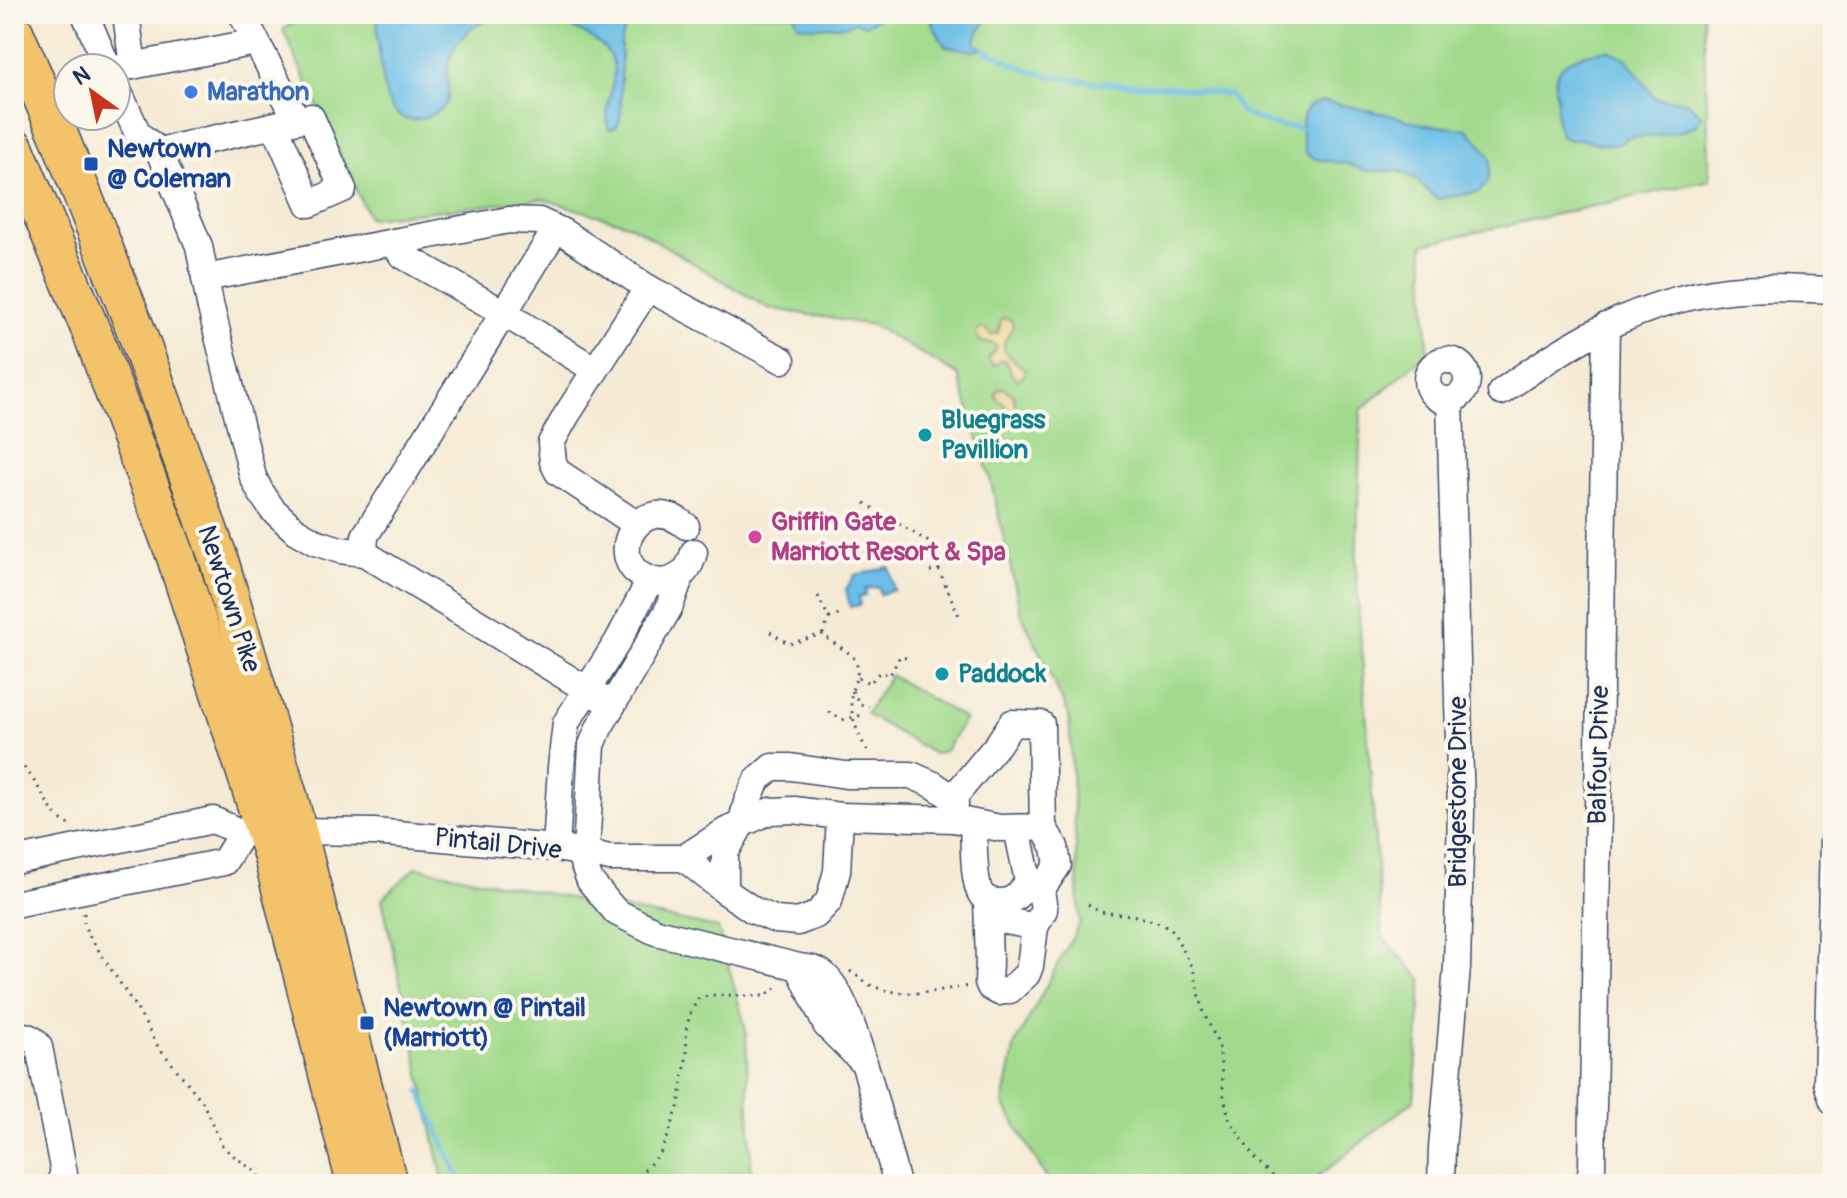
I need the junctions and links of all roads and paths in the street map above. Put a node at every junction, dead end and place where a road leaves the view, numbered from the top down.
1 (21, 14) edge
2 (85, 14) edge
3 (242, 14) edge
4 (130, 15) edge
5 (14, 16) edge
6 (14, 32) edge
7 (256, 42) junction
8 (107, 52) edge
9 (122, 52) edge
10 (132, 69) edge
11 (132, 115) edge
12 (14, 147) edge
13 (159, 151) junction
14 (556, 229) junction
15 (393, 242) junction
16 (205, 278) junction
17 (648, 288) junction
18 (1833, 290) edge
19 (504, 313) junction
20 (1606, 326) junction
21 (782, 360) dead end
22 (595, 370) junction
23 (1501, 392) dead end
24 (1450, 400) dead end
25 (865, 503) dead end
26 (636, 524) junction
27 (686, 526) dead end
28 (364, 553) junction
29 (939, 570) junction
30 (930, 571) dead end
31 (650, 580) junction
32 (818, 596) dead end
33 (841, 614) dead end
34 (829, 618) junction
35 (960, 618) dead end
36 (770, 632) dead end
37 (823, 634) junction
38 (909, 659) dead end
39 (858, 678) junction
40 (587, 690) junction
41 (852, 691) junction
42 (612, 705) junction
43 (869, 706) dead end
44 (829, 712) dead end
45 (866, 714) dead end
46 (854, 718) junction
47 (868, 752) dead end
48 (14, 755) edge
49 (24, 766) junction
50 (14, 772) edge
51 (960, 813) junction
52 (840, 816) junction
53 (741, 825) junction
54 (81, 827) dead end
55 (1030, 828) junction
56 (268, 832) junction
57 (1833, 841) edge
58 (573, 851) junction
59 (684, 858) junction
60 (14, 861) edge
61 (1034, 886) junction
62 (725, 891) junction
63 (14, 904) edge
64 (1088, 905) dead end
65 (988, 908) junction
66 (87, 909) dead end
67 (1035, 927) junction
68 (798, 967) junction
69 (847, 969) dead end
70 (988, 982) junction
71 (14, 1035) edge
72 (1833, 1101) edge
73 (59, 1184) edge
74 (266, 1184) edge
75 (356, 1184) edge
76 (388, 1184) edge
77 (637, 1184) edge
78 (897, 1184) edge
79 (1280, 1184) edge
80 (1441, 1184) edge
81 (1589, 1184) edge

1 - 5 street
2 - 8 street
3 - 7 street
4 - 9 street
6 - 56 highway, Newtown Pike
7 - 10 street
7 - 13 street
11 - 13 street
12 - 56 highway, Newtown Pike
13 - 16 street
14 - 15 street
14 - 17 street
14 - 19 street
15 - 16 street
15 - 19 street
16 - 28 street
17 - 21 street
17 - 22 street
18 - 20 street
19 - 22 street
19 - 28 street
20 - 23 street
20 - 81 street, Balfour Drive
22 - 26 street
24 - 80 street, Bridgestone Drive
25 - 29 path
26 - 27 street
26 - 31 street
28 - 40 street
29 - 30 path
29 - 35 path
31 - 40 street
31 - 42 street
32 - 34 path
33 - 34 path
34 - 37 path
36 - 37 path
37 - 39 path
38 - 39 path
39 - 41 path
40 - 42 street
40 - 58 street
41 - 43 path
41 - 46 path
42 - 58 street
44 - 46 path
45 - 46 path
46 - 47 path
48 - 49 path
49 - 50 path
49 - 54 path
51 - 52 street
51 - 53 street
51 - 55 street
51 - 55 street
51 - 65 street
52 - 53 street
52 - 62 street
53 - 59 street
53 - 62 street
55 - 61 street
56 - 58 street, Pintail Drive
56 - 60 street, Pintail Drive
56 - 63 street
56 - 75 highway, Newtown Pike
56 - 76 highway, Newtown Pike
57 - 72 street
58 - 59 street
58 - 68 street, Pintail Drive
59 - 62 street
61 - 65 street
61 - 67 street
64 - 79 path
65 - 67 street
65 - 70 street
66 - 74 path
67 - 70 street
68 - 77 path
68 - 78 street, Pintail Drive
69 - 70 path
71 - 73 street

